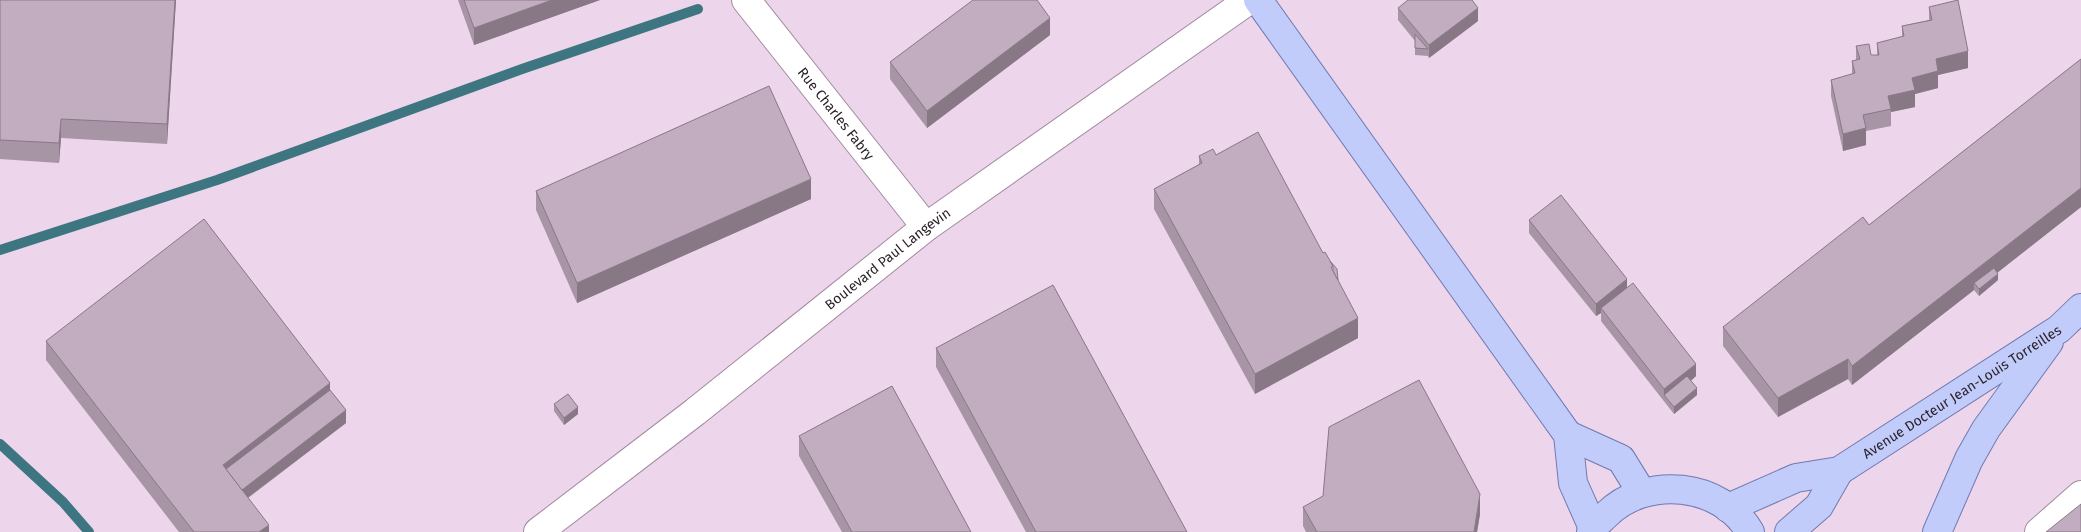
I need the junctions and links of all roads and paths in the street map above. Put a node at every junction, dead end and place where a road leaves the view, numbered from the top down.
1 (746, 0) edge
2 (1249, 0) edge
3 (1258, 0) edge
4 (926, 227) junction
5 (2081, 308) edge
6 (2058, 329) junction
7 (1568, 435) junction
8 (1839, 471) junction
9 (1642, 493) junction
10 (2081, 496) edge
11 (1728, 508) junction
12 (1592, 530) edge
13 (538, 532) edge
14 (1750, 532) edge
15 (1789, 532) edge
16 (1937, 532) edge
17 (2039, 532) edge

1 - 4 street, Rue Charles Fabry
2 - 4 street, Boulevard Paul Langevin
3 - 7 main road
4 - 13 street, Boulevard Paul Langevin
5 - 6 main road, Avenue Docteur Jean-Louis Torreilles
6 - 8 main road, Avenue Docteur Jean-Louis Torreilles
6 - 16 main road
7 - 9 main road
7 - 12 main road
8 - 11 main road, Avenue Docteur Jean-Louis Torreilles
8 - 15 main road, Avenue Docteur Jean-Louis Torreilles
9 - 11 main road
9 - 12 main road
10 - 17 street
11 - 14 main road

